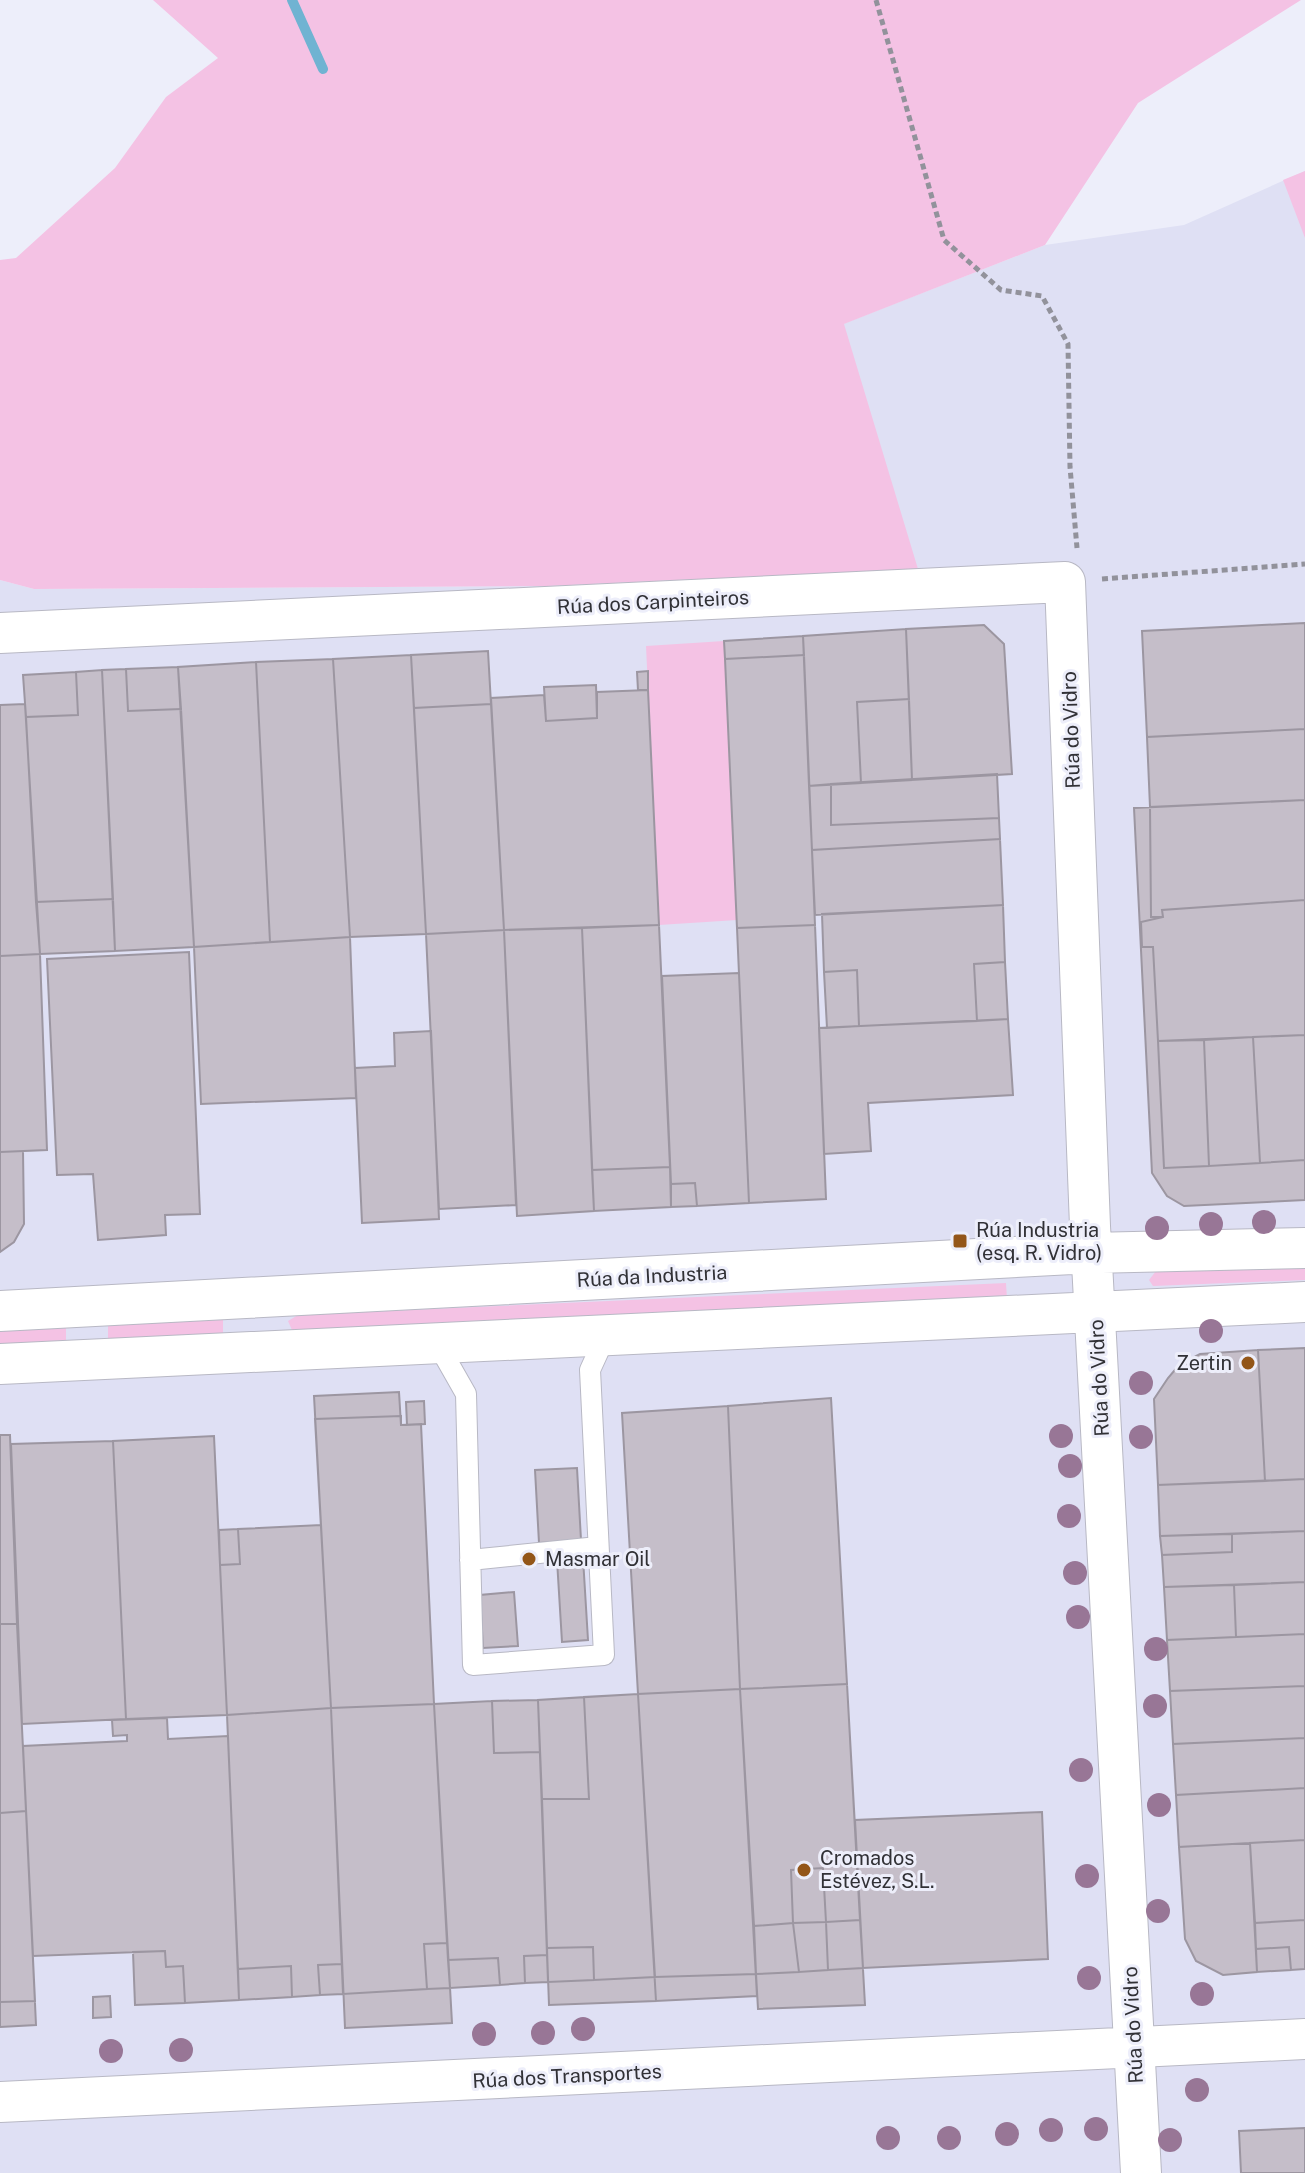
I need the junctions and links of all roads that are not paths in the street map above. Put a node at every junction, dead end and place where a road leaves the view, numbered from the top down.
1 (1072, 581) joint
2 (0, 633) edge
3 (1305, 1248) edge
4 (1091, 1253) junction
5 (263, 1297) junction
6 (1305, 1302) edge
7 (88, 1306) junction
8 (0, 1311) edge
9 (1095, 1311) junction
10 (606, 1335) junction
11 (437, 1343) junction
12 (264, 1352) junction
13 (91, 1360) junction
14 (0, 1364) edge
15 (598, 1547) junction
16 (470, 1560) junction
17 (1305, 2039) edge
18 (1135, 2049) junction
19 (0, 2102) edge
20 (1141, 2173) edge

1 - 2 street, Rúa dos Carpinteiros
1 - 4 street, Rúa do Vidro
3 - 4 street, Rúa da Industria
4 - 5 street, Rúa da Industria
4 - 9 street, Rúa do Vidro
5 - 7 street, Rúa da Industria
5 - 12 street
6 - 9 street
7 - 8 street, Rúa da Industria
7 - 13 street
9 - 10 street
9 - 18 street, Rúa do Vidro
10 - 11 street
10 - 15 lane
11 - 12 street
11 - 16 lane
12 - 13 street
13 - 14 street
15 - 16 lane
15 - 16 lane
17 - 18 street, Rúa dos Transportes
18 - 19 street, Rúa dos Transportes
18 - 20 street, Rúa do Vidro

